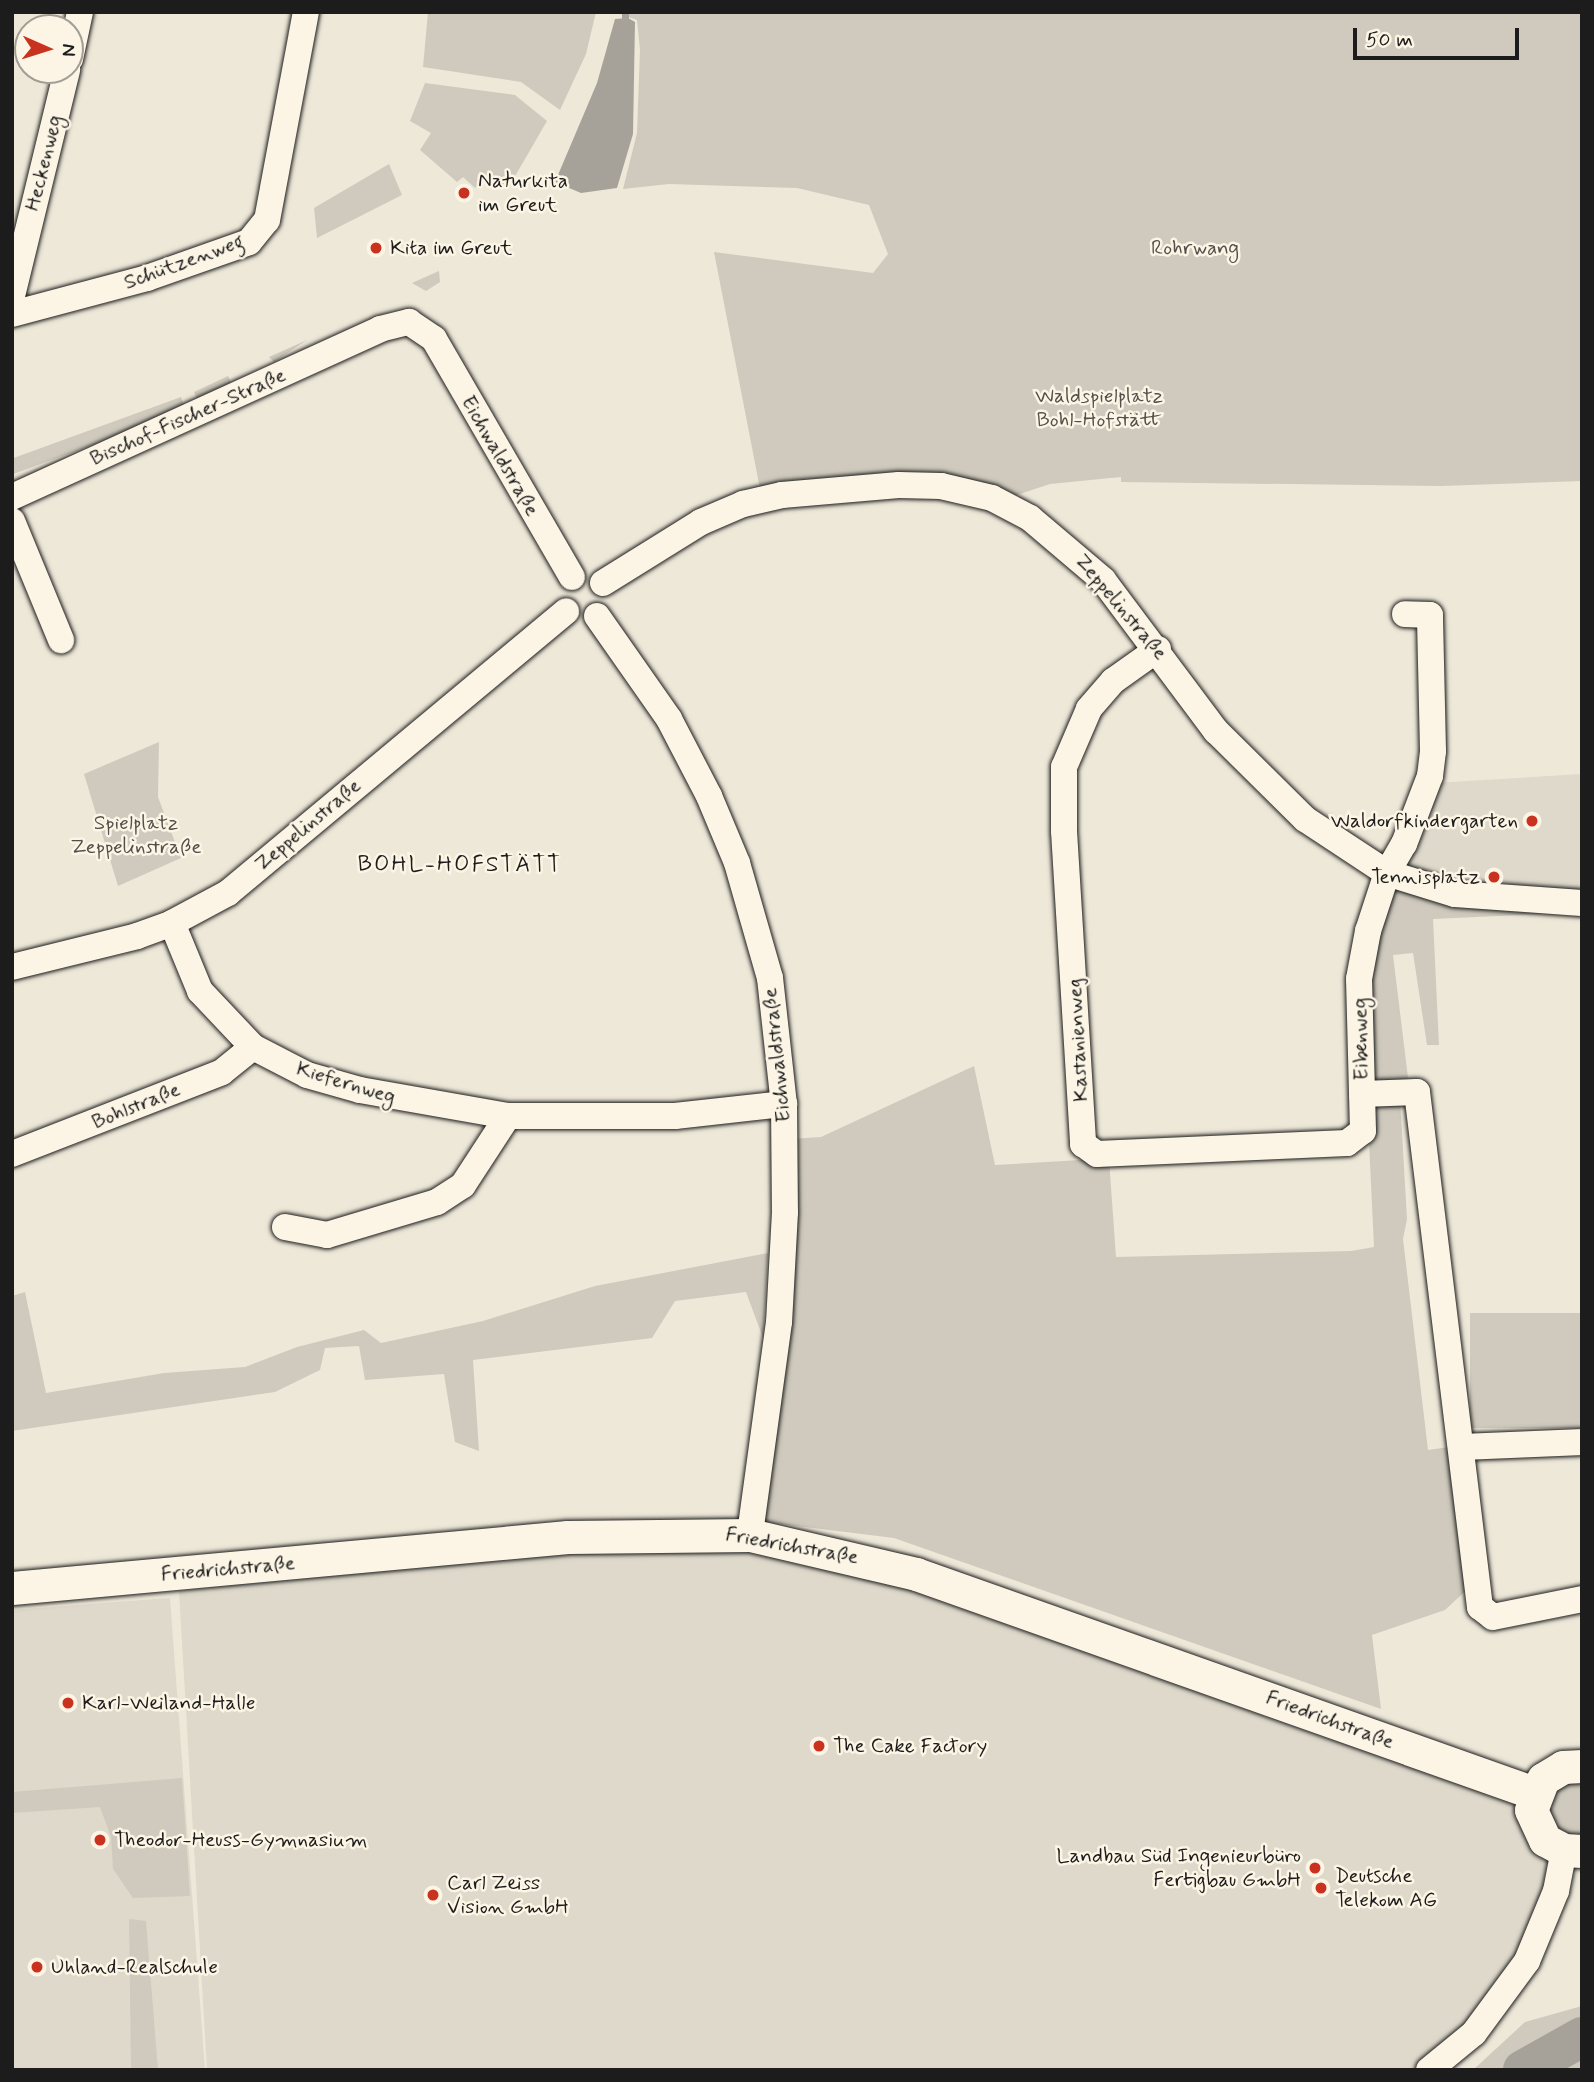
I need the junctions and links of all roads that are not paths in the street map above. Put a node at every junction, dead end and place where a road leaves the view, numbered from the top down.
1 (306, 12) edge
2 (64, 84) edge
3 (12, 296) edge
4 (12, 314) edge
5 (363, 337) joint
6 (12, 497) edge
7 (12, 521) edge
8 (572, 577) junction
9 (603, 583) junction
10 (566, 611) junction
11 (1405, 614) dead end
12 (597, 616) junction
13 (61, 640) dead end
14 (1158, 649) junction
15 (1387, 873) junction
16 (1582, 903) edge
17 (172, 923) junction
18 (12, 967) edge
19 (253, 1047) junction
20 (1362, 1094) junction
21 (784, 1104) junction
22 (508, 1116) junction
23 (12, 1154) edge
24 (285, 1227) dead end
25 (1582, 1442) edge
26 (1464, 1447) junction
27 (750, 1535) junction
28 (12, 1588) edge
29 (1582, 1599) edge
30 (1582, 1766) edge
31 (1534, 1793) junction
32 (1573, 1851) edge
33 (1429, 2070) edge

1 - 4 street, Schützenweg
2 - 3 street, Heckenweg
5 - 6 street, Bischof-Fischer-Straße
5 - 8 street, Eichwaldstraße
7 - 13 street
8 - 9 street
8 - 10 street
9 - 12 street
9 - 14 street, Zeppelinstraße
10 - 12 street
10 - 17 street, Zeppelinstraße
11 - 15 street, Eibenweg
12 - 21 street, Eichwaldstraße
14 - 15 street, Zeppelinstraße
14 - 20 street, Kastanienweg
15 - 16 street, Zeppelinstraße
15 - 20 street, Eibenweg
17 - 18 street, Zeppelinstraße
17 - 19 street, Kiefernweg
19 - 22 street, Kiefernweg
19 - 23 street, Bohlstraße
20 - 26 street, Eibenweg
21 - 22 street, Kiefernweg
21 - 27 street, Eichwaldstraße
22 - 24 street
25 - 26 street
26 - 29 street, Eibenweg
27 - 28 main road, Friedrichstraße
27 - 31 main road, Friedrichstraße
30 - 31 main road
31 - 32 main road
32 - 33 street

